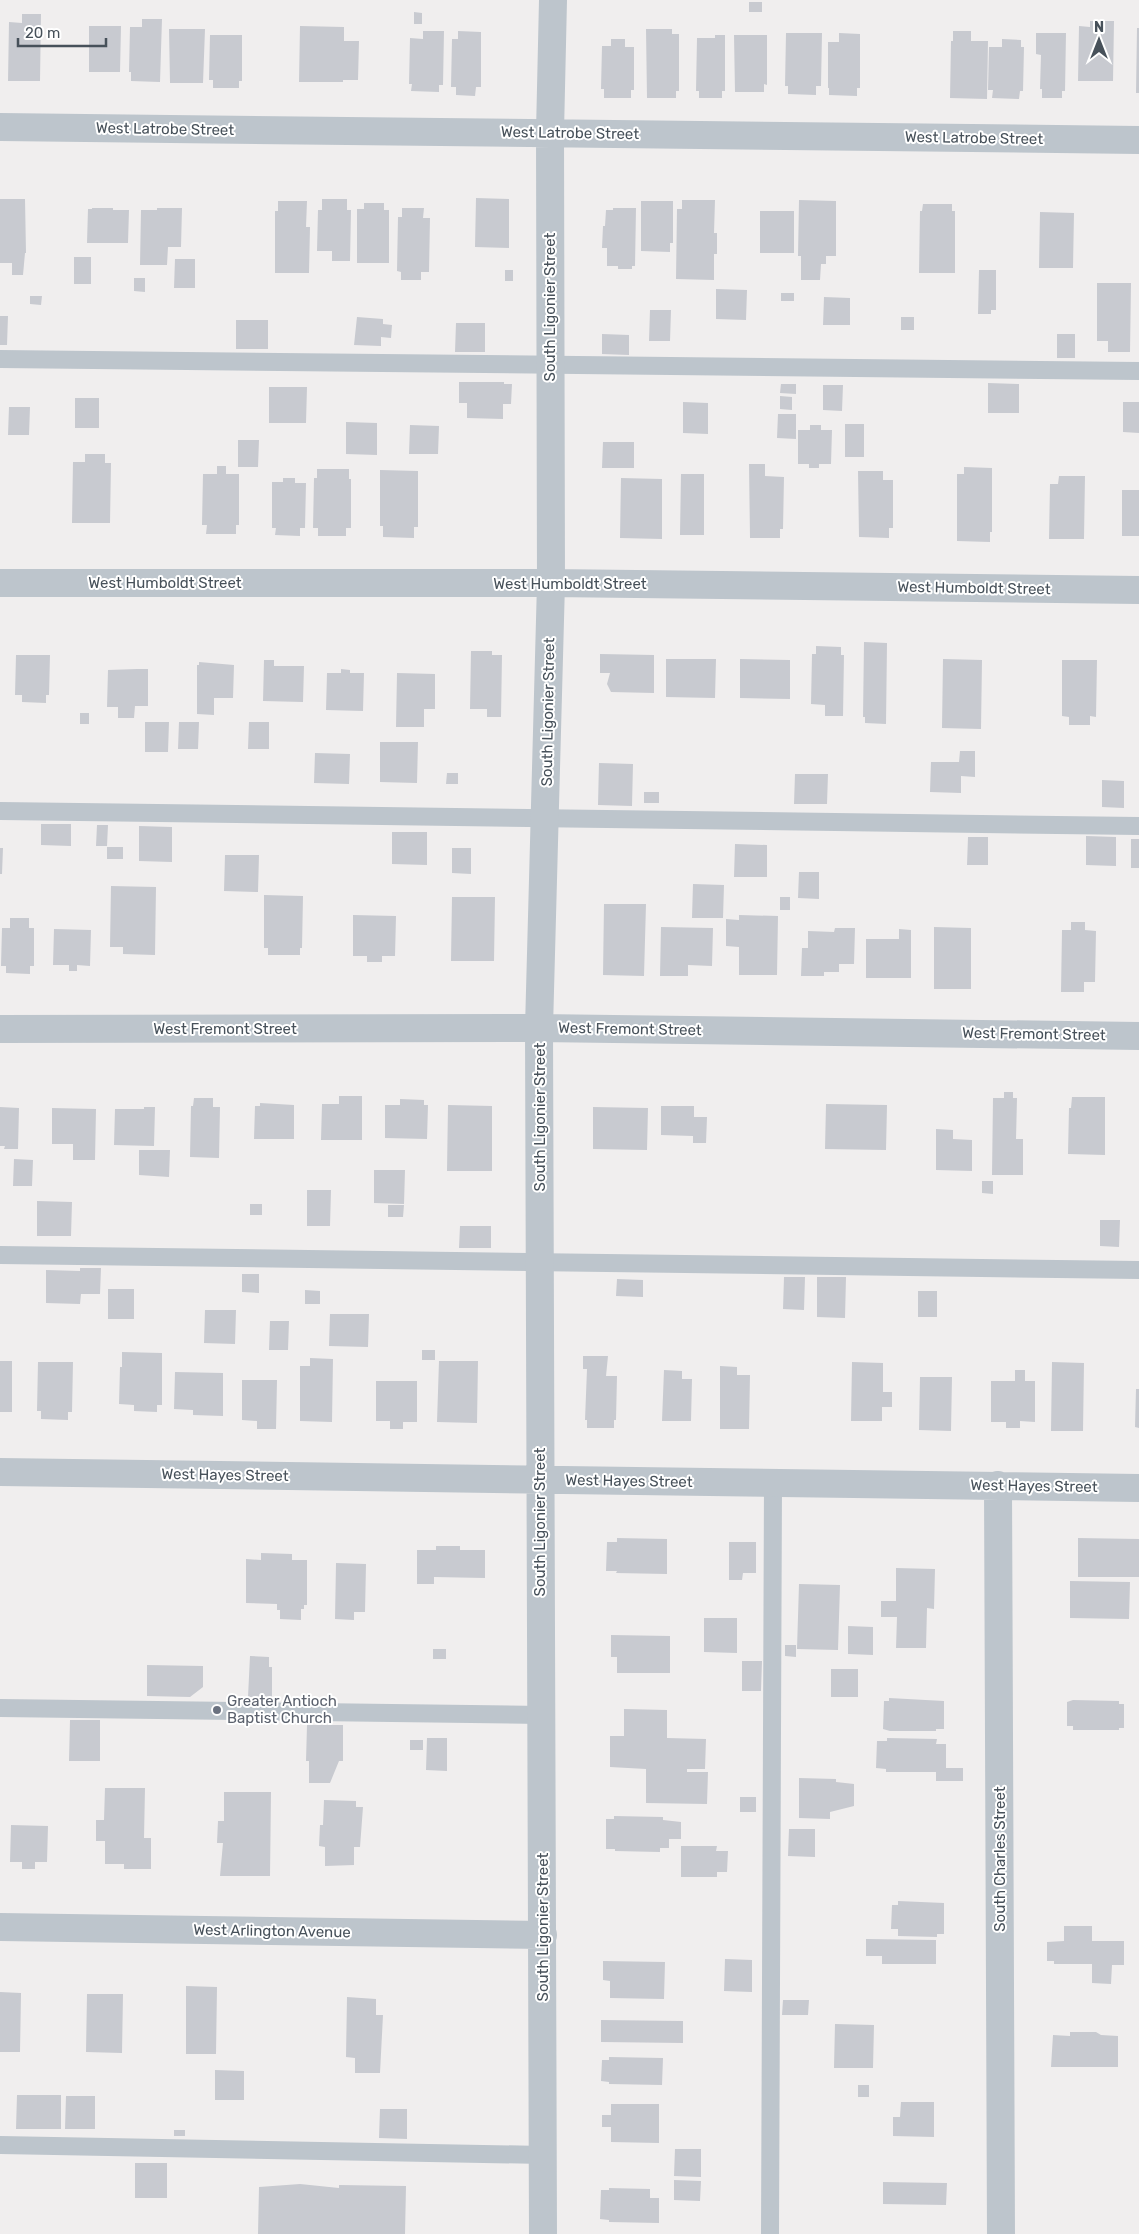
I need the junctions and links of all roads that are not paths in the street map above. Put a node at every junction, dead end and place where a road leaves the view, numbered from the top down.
1 (552, 0) edge
2 (0, 127) edge
3 (550, 132) junction
4 (1139, 140) edge
5 (0, 359) edge
6 (551, 365) junction
7 (1139, 371) edge
8 (0, 583) edge
9 (551, 583) junction
10 (1139, 590) edge
11 (0, 810) edge
12 (545, 818) junction
13 (1139, 826) edge
14 (539, 1028) junction
15 (0, 1029) edge
16 (1139, 1036) edge
17 (0, 1256) edge
18 (540, 1262) junction
19 (1139, 1270) edge
20 (0, 1472) edge
21 (540, 1480) junction
22 (773, 1482) junction
23 (998, 1485) junction
24 (1139, 1488) edge
25 (0, 1708) edge
26 (542, 1715) junction
27 (0, 1927) edge
28 (543, 1935) junction
29 (0, 2145) edge
30 (543, 2156) junction
31 (543, 2234) edge
32 (770, 2234) edge
33 (1001, 2234) edge

1 - 3 street, South Ligonier Street
2 - 3 street, West Latrobe Street
3 - 4 street, West Latrobe Street
3 - 6 street, South Ligonier Street
5 - 6 lane
6 - 7 lane
6 - 9 street, South Ligonier Street
8 - 9 street, West Humboldt Street
9 - 10 street, West Humboldt Street
9 - 12 street, South Ligonier Street
11 - 12 lane
12 - 13 lane
12 - 14 street, South Ligonier Street
14 - 15 street, West Fremont Street
14 - 16 street, West Fremont Street
14 - 18 street, South Ligonier Street
17 - 18 lane
18 - 19 lane
18 - 21 street, South Ligonier Street
20 - 21 street, West Hayes Street
21 - 22 street, West Hayes Street
21 - 26 street, South Ligonier Street
22 - 23 street, West Hayes Street
22 - 32 lane
23 - 24 street, West Hayes Street
23 - 33 street, South Charles Street
25 - 26 lane
26 - 28 street, South Ligonier Street
27 - 28 street, West Arlington Avenue
28 - 30 street, South Ligonier Street
29 - 30 lane
30 - 31 street, South Ligonier Street

